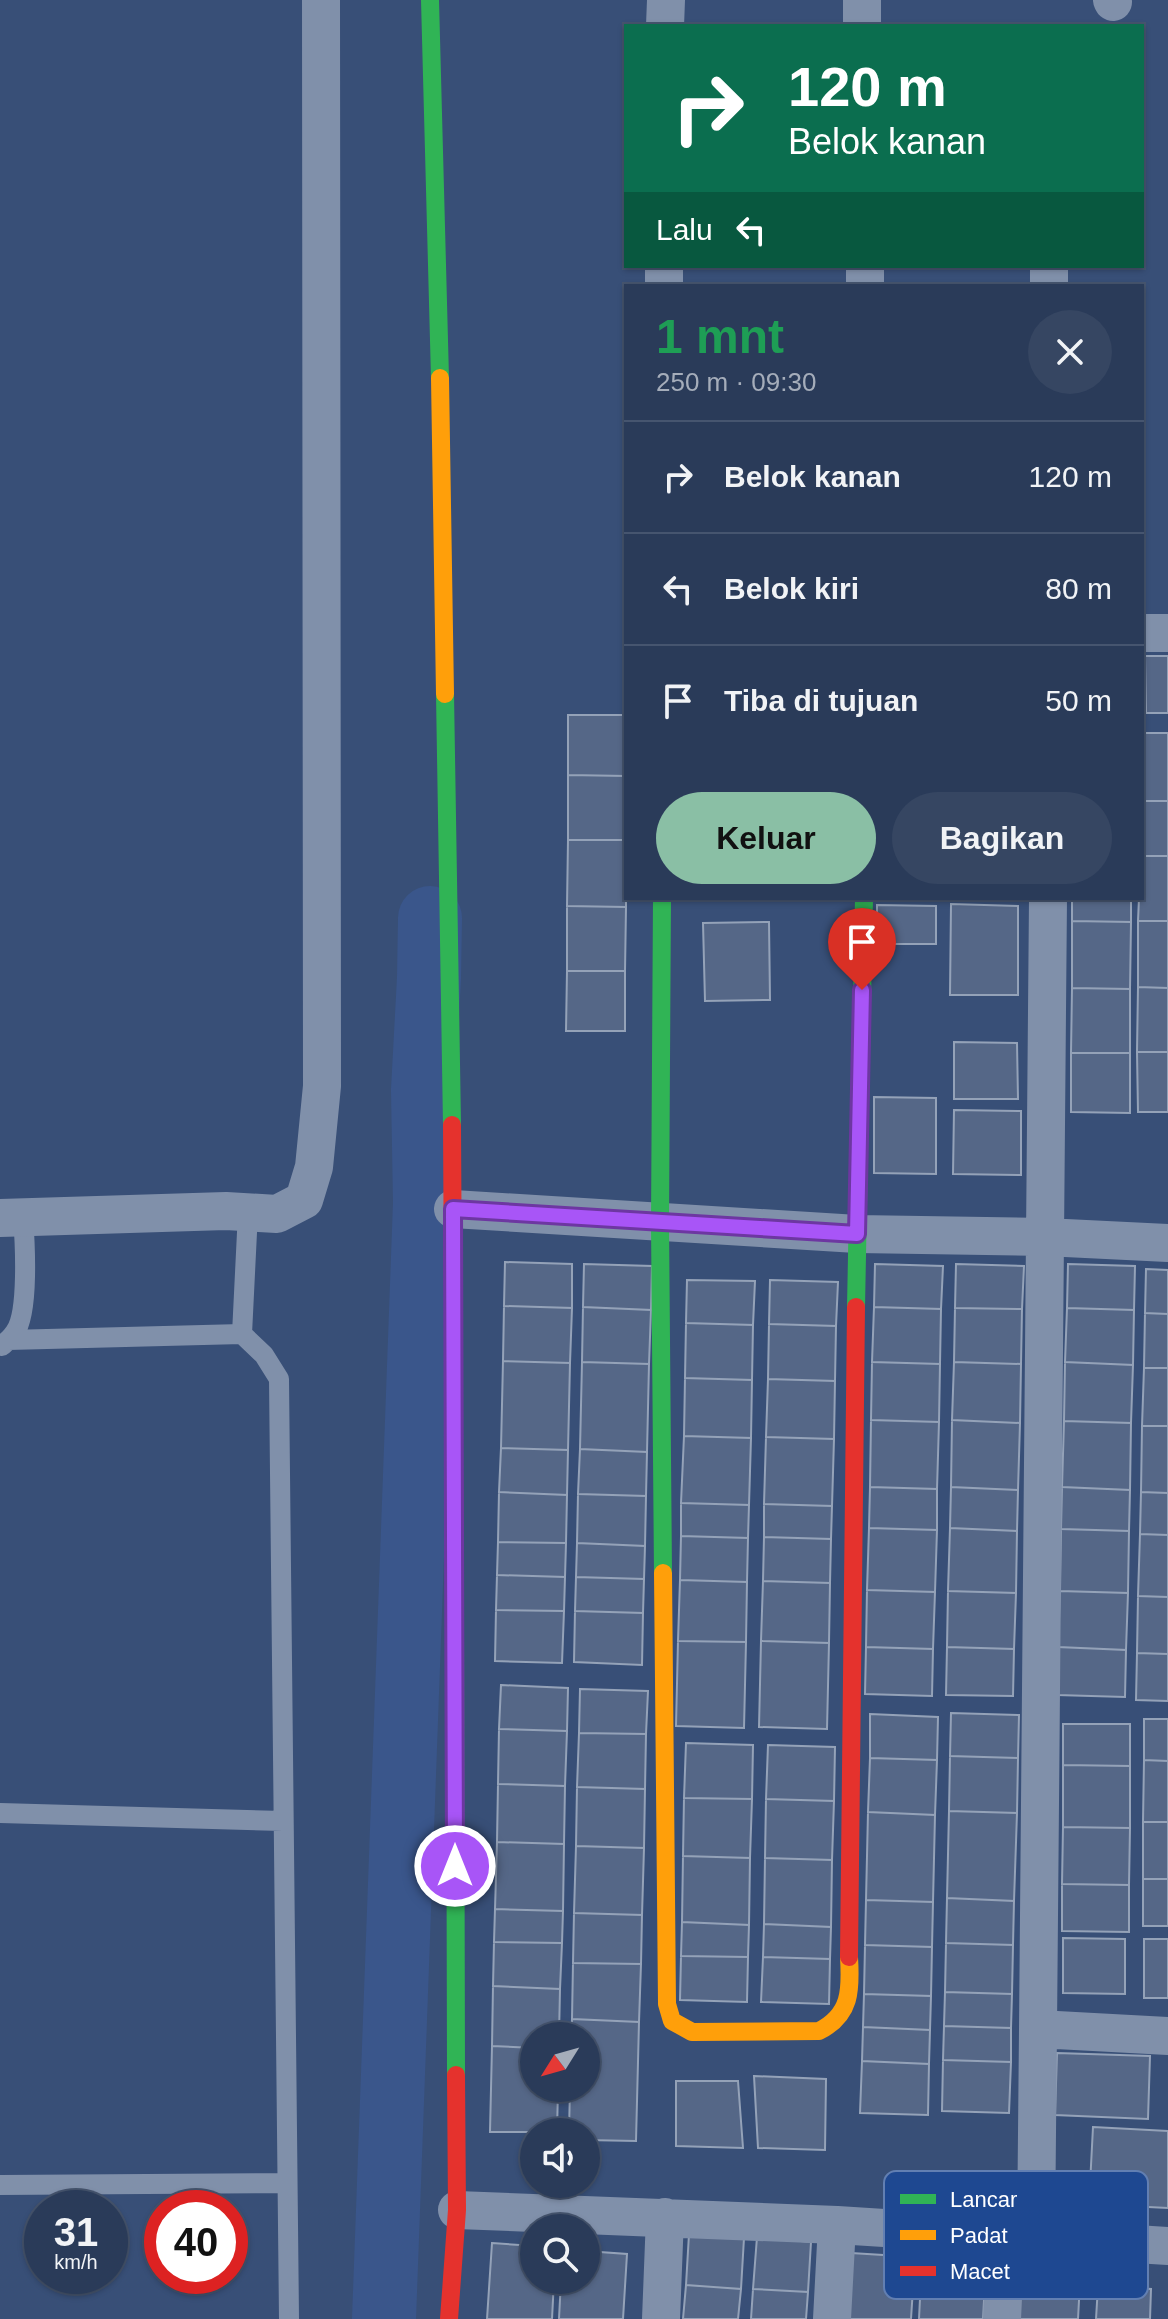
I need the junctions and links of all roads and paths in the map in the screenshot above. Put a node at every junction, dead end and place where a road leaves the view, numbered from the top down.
1 (321, 0) edge
2 (430, 0) edge
3 (666, 0) edge
4 (862, 0) edge
5 (665, 24) edge
6 (862, 24) edge
7 (1144, 633) edge
8 (1168, 633) edge
9 (662, 900) edge
10 (864, 900) edge
11 (1048, 900) edge
12 (453, 1209) junction
13 (248, 1212) junction
14 (660, 1223) junction
15 (16, 1225) edge
16 (857, 1234) junction
17 (1045, 1237) junction
18 (1168, 1243) edge
19 (242, 1334) junction
20 (4, 1344) edge
21 (0, 1813) edge
22 (283, 1821) junction
23 (1038, 2029) junction
24 (1168, 2036) edge
25 (1026, 2171) edge
26 (287, 2183) junction
27 (0, 2185) edge
28 (457, 2210) junction
29 (665, 2217) junction
30 (837, 2225) junction
31 (884, 2228) edge
32 (1148, 2245) edge
33 (1168, 2246) edge
34 (1007, 2299) edge
35 (289, 2319) edge
36 (449, 2319) edge
37 (661, 2319) edge
38 (832, 2319) edge
39 (1002, 2319) edge

1 - 13 street
2 - 12 street
3 - 5 street
4 - 6 street
7 - 8 street
9 - 14 street
10 - 16 street
11 - 17 street
12 - 14 street
12 - 28 street
13 - 15 street
13 - 19 lane
14 - 16 street
14 - 16 street
15 - 20 lane
16 - 17 street
17 - 18 street
17 - 23 street
19 - 20 lane
19 - 22 lane
21 - 22 lane
22 - 26 lane
23 - 24 street
23 - 25 street
26 - 27 lane
26 - 35 lane
28 - 29 street
28 - 36 street
29 - 30 street
29 - 37 street
30 - 31 street
30 - 38 street
32 - 33 street
34 - 39 street

